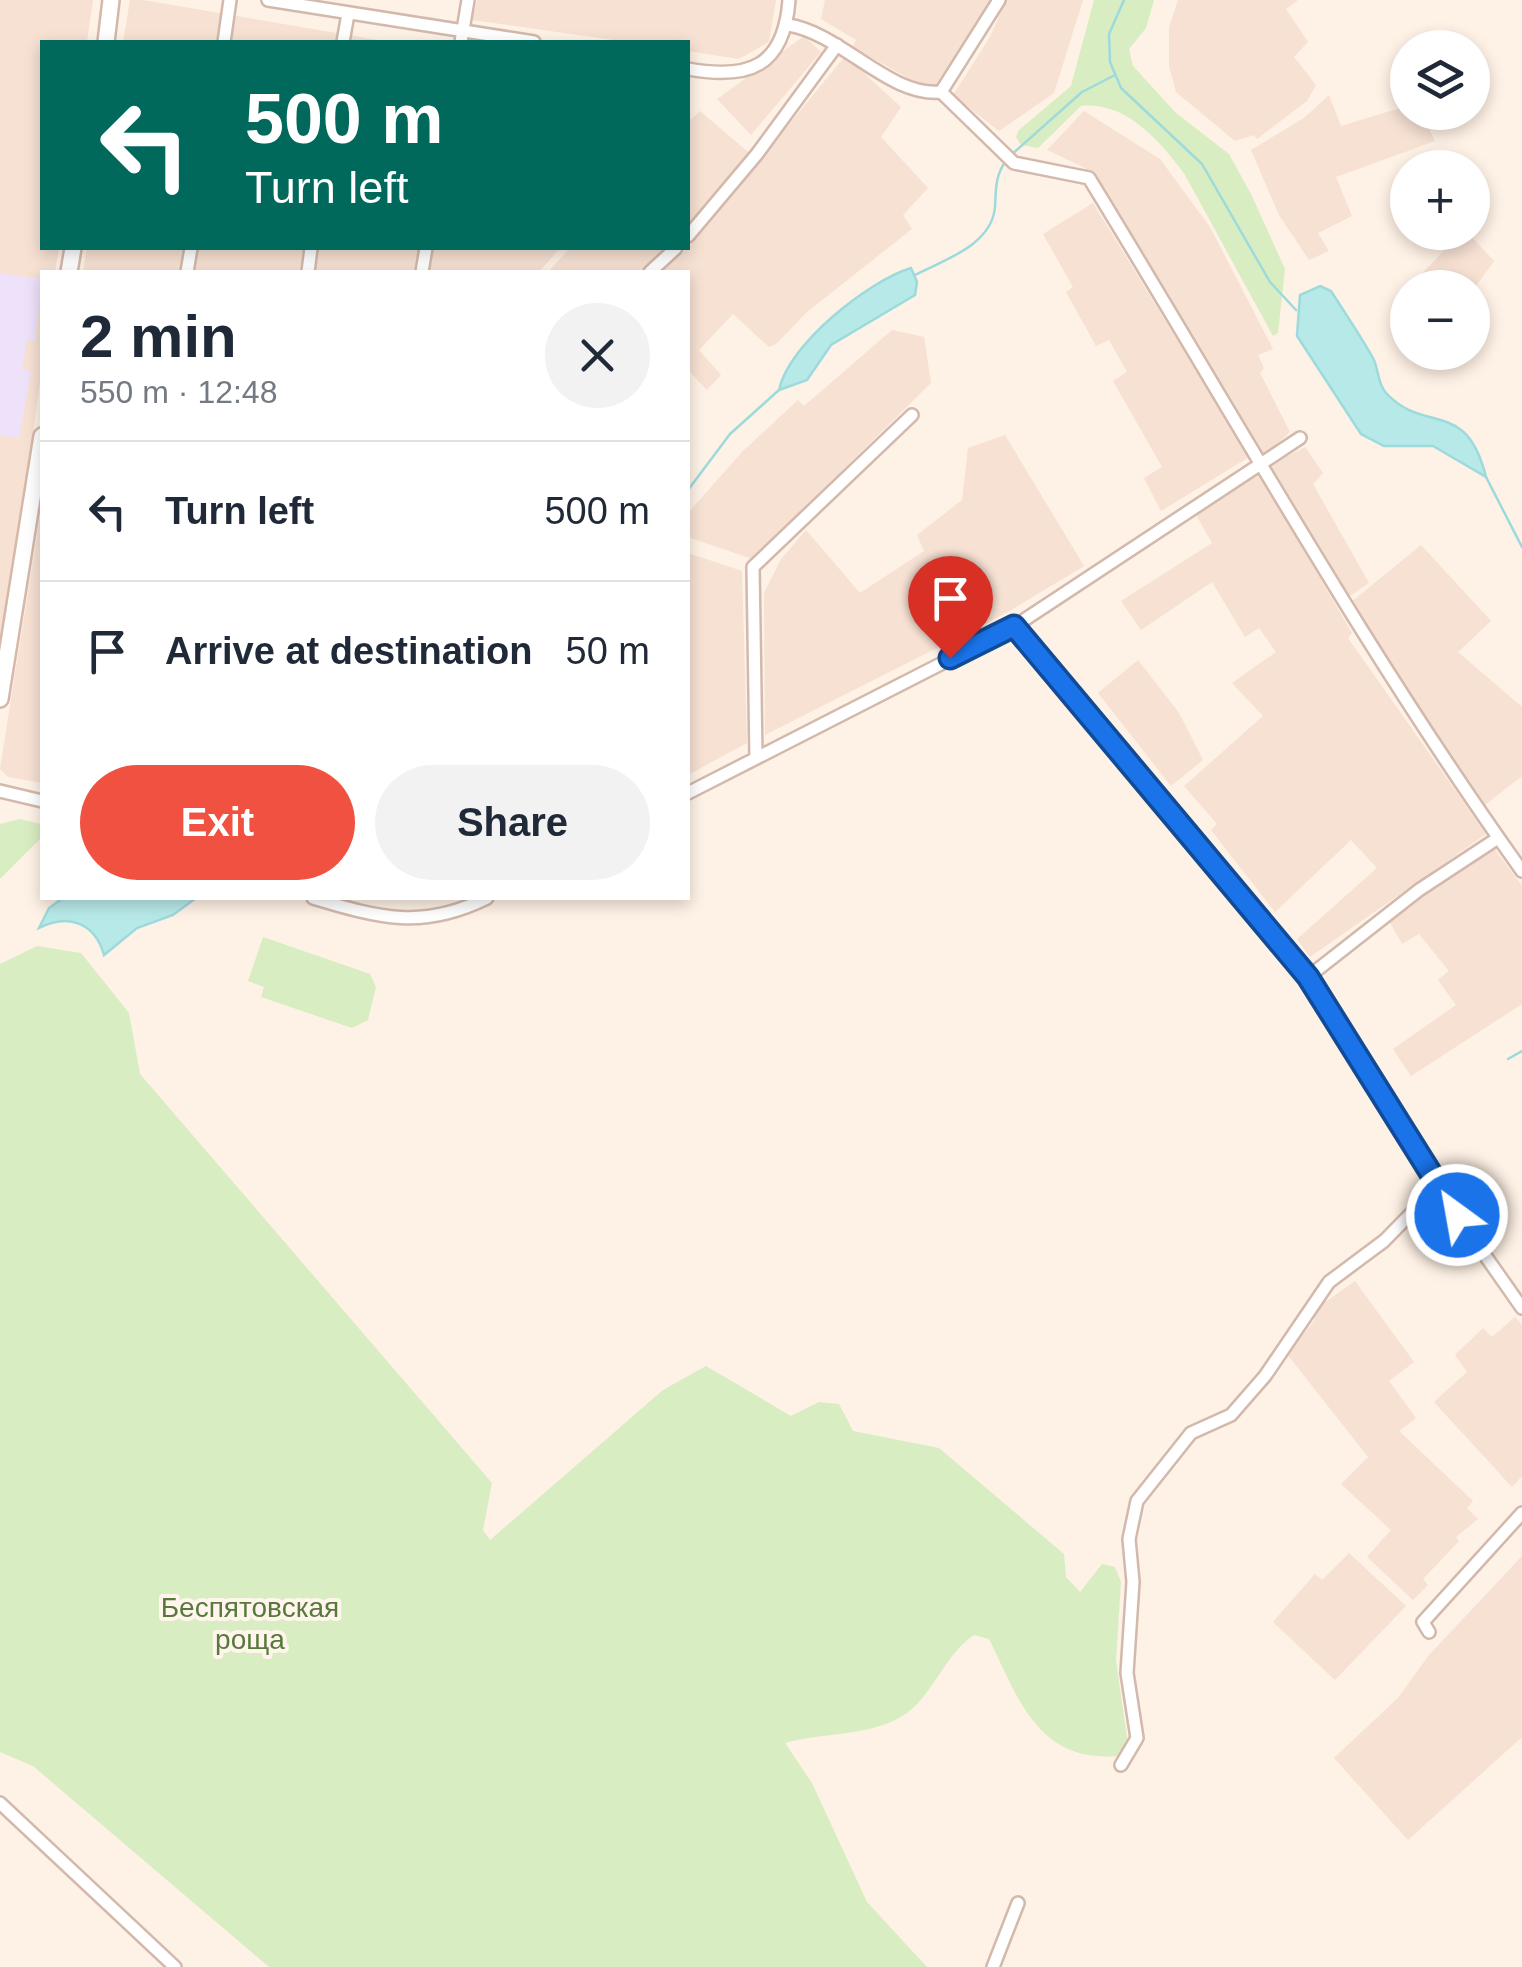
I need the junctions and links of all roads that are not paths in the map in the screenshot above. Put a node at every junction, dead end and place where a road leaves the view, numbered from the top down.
1 (111, 0) edge
2 (230, 0) edge
3 (268, 0) edge
4 (468, 0) edge
5 (790, 0) edge
6 (999, 0) edge
7 (348, 14) junction
8 (788, 24) junction
9 (462, 36) edge
10 (106, 40) edge
11 (224, 40) edge
12 (343, 40) edge
13 (510, 40) edge
14 (837, 45) junction
15 (690, 69) edge
16 (941, 92) junction
17 (690, 234) edge
18 (674, 250) edge
19 (652, 270) edge
20 (912, 415) dead end
21 (1300, 438) dead end
22 (40, 449) edge
23 (1262, 466) junction
24 (1014, 626) junction
25 (0, 699) edge
26 (756, 758) junction
27 (1, 790) edge
28 (690, 792) edge
29 (40, 800) edge
30 (1498, 838) junction
31 (1522, 871) edge
32 (322, 900) edge
33 (483, 900) edge
34 (1308, 977) junction
35 (1438, 1187) junction
36 (1522, 1308) edge
37 (1522, 1512) edge
38 (1429, 1632) dead end
39 (1121, 1766) dead end
40 (0, 1803) edge
41 (1018, 1903) dead end
42 (175, 1967) edge
43 (993, 1967) edge

1 - 10 main road
2 - 11 street
3 - 7 street
4 - 9 street
5 - 8 street
6 - 16 street
7 - 9 street
7 - 12 street
8 - 14 street
8 - 15 street
9 - 13 street
14 - 16 street
14 - 17 street
16 - 23 street
18 - 19 street
20 - 26 street
21 - 23 street
22 - 25 main road
23 - 24 street
23 - 30 street
24 - 26 street
24 - 34 street
26 - 28 street
27 - 29 street
30 - 31 street
30 - 34 street
32 - 33 street
34 - 35 street
35 - 36 street
35 - 39 street
37 - 38 street
40 - 42 street
41 - 43 street

